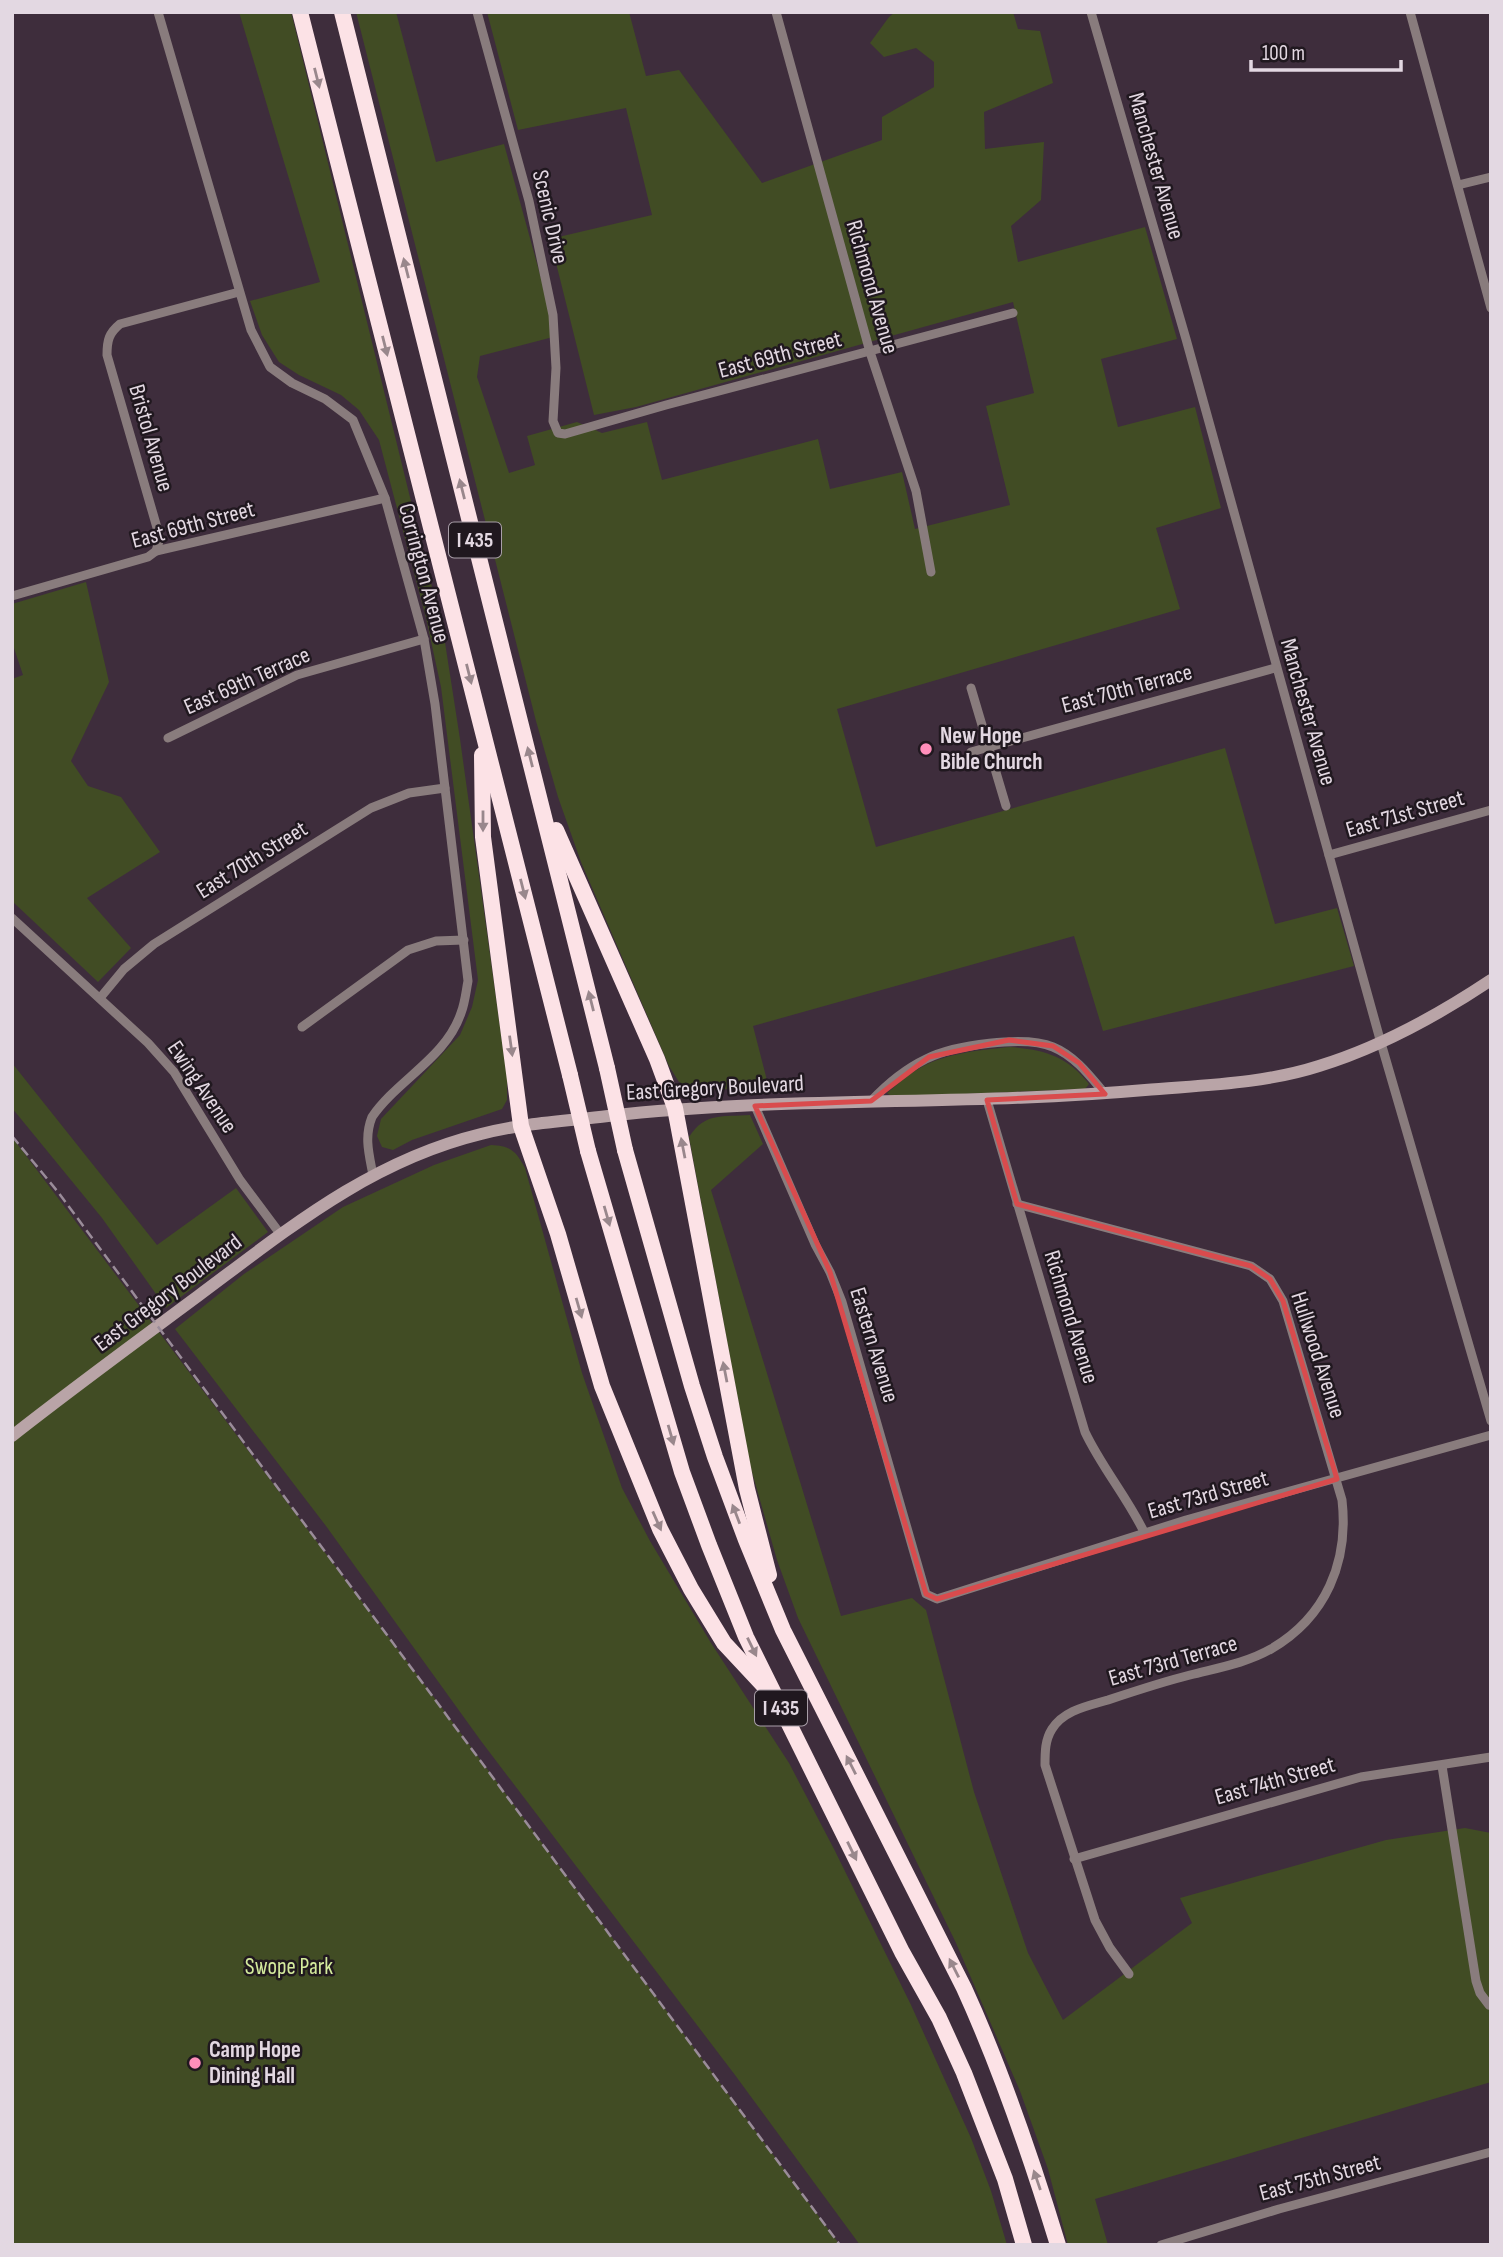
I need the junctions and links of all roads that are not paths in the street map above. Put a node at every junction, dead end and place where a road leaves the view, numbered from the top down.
1 (158, 12) edge
2 (300, 12) edge
3 (342, 12) edge
4 (477, 12) edge
5 (776, 12) edge
6 (1091, 12) edge
7 (1410, 12) edge
8 (1491, 177) edge
9 (1458, 185) junction
10 (239, 292) junction
11 (1491, 308) edge
12 (1013, 313) dead end
13 (870, 352) junction
14 (558, 433) joint
15 (385, 498) junction
16 (156, 551) junction
17 (931, 572) dead end
18 (12, 596) edge
19 (424, 639) junction
20 (1275, 668) junction
21 (971, 688) dead end
22 (482, 728) junction
23 (168, 738) dead end
24 (989, 747) junction
25 (971, 752) dead end
26 (445, 788) junction
27 (539, 793) junction
28 (1006, 806) dead end
29 (1491, 810) edge
30 (1329, 855) junction
31 (12, 918) edge
32 (464, 940) junction
33 (1491, 980) edge
34 (100, 999) junction
35 (302, 1027) dead end
36 (1381, 1043) junction
37 (1105, 1094) junction
38 (986, 1100) junction
39 (871, 1101) junction
40 (755, 1105) junction
41 (675, 1108) junction
42 (522, 1126) junction
43 (373, 1175) junction
44 (1017, 1204) junction
45 (281, 1235) junction
46 (1491, 1421) edge
47 (1491, 1435) edge
48 (12, 1436) edge
49 (1337, 1479) junction
50 (1145, 1534) junction
51 (937, 1599) joint
52 (1312, 1616) joint
53 (783, 1630) junction
54 (778, 1700) junction
55 (1491, 1757) edge
56 (1441, 1766) junction
57 (1074, 1859) junction
58 (1129, 1974) dead end
59 (1491, 2004) edge
60 (1491, 2152) edge
61 (1179, 2242) edge
62 (1024, 2245) edge
63 (1058, 2245) edge
64 (1161, 2245) edge

1 - 10 street, Corrington Avenue
2 -> 22 highway, I 435
27 -> 3 highway, I 435
4 - 14 street, Scenic Drive
5 - 13 street, Richmond Avenue
6 - 20 street, Manchester Avenue
7 - 9 street
8 - 9 street
9 - 11 street
10 - 15 street, Corrington Avenue
10 - 16 street, Bristol Avenue
12 - 13 street, East 69th Street
13 - 14 street, East 69th Street
13 - 17 street, Richmond Avenue
15 - 16 street, East 69th Street
15 - 19 street, Corrington Avenue
16 - 18 street, East 69th Street
19 - 23 street, East 69th Terrace
19 - 26 street, Corrington Avenue
20 - 24 street, East 70th Terrace
20 - 30 street, Manchester Avenue
21 - 24 street
22 -> 42 highway
22 -> 54 highway, I 435, bridge
24 - 25 street, East 70th Terrace
24 - 28 street
26 - 32 street, Corrington Avenue
26 - 34 street, East 70th Street
27 - 41 highway
53 -> 27 highway, I 435, bridge
29 - 30 street, East 71st Street
30 - 36 street, Manchester Avenue
31 - 34 street, Ewing Avenue
32 - 35 street
32 - 43 street, Corrington Avenue
33 - 36 main road, East Gregory Boulevard
34 - 45 street, Ewing Avenue
36 - 37 main road, East Gregory Boulevard
36 - 46 street, Manchester Avenue
37 - 38 main road, East Gregory Boulevard
37 - 39 street
38 - 39 main road, East Gregory Boulevard
38 - 44 street, Richmond Avenue
39 - 40 main road, East Gregory Boulevard
40 - 41 main road, East Gregory Boulevard
40 - 51 street, Eastern Avenue
41 - 42 main road, East Gregory Boulevard
53 -> 41 highway
42 - 43 main road, East Gregory Boulevard
42 -> 54 highway
43 - 45 main road, East Gregory Boulevard
44 - 49 street, Hullwood Avenue
44 - 50 street, Richmond Avenue
45 - 48 main road, East Gregory Boulevard
47 - 49 street, East 73rd Street
49 - 50 street, East 73rd Street
49 - 52 street, Hullwood Avenue
50 - 51 street, East 73rd Street
52 - 57 street, East 73rd Terrace
63 -> 53 highway, I 435
54 -> 62 highway, I 435
55 - 56 street, East 74th Street
56 - 57 street, East 74th Street
56 - 59 street
57 - 58 street
60 - 61 street, East 75th Street
61 - 64 street, East 75th Street

